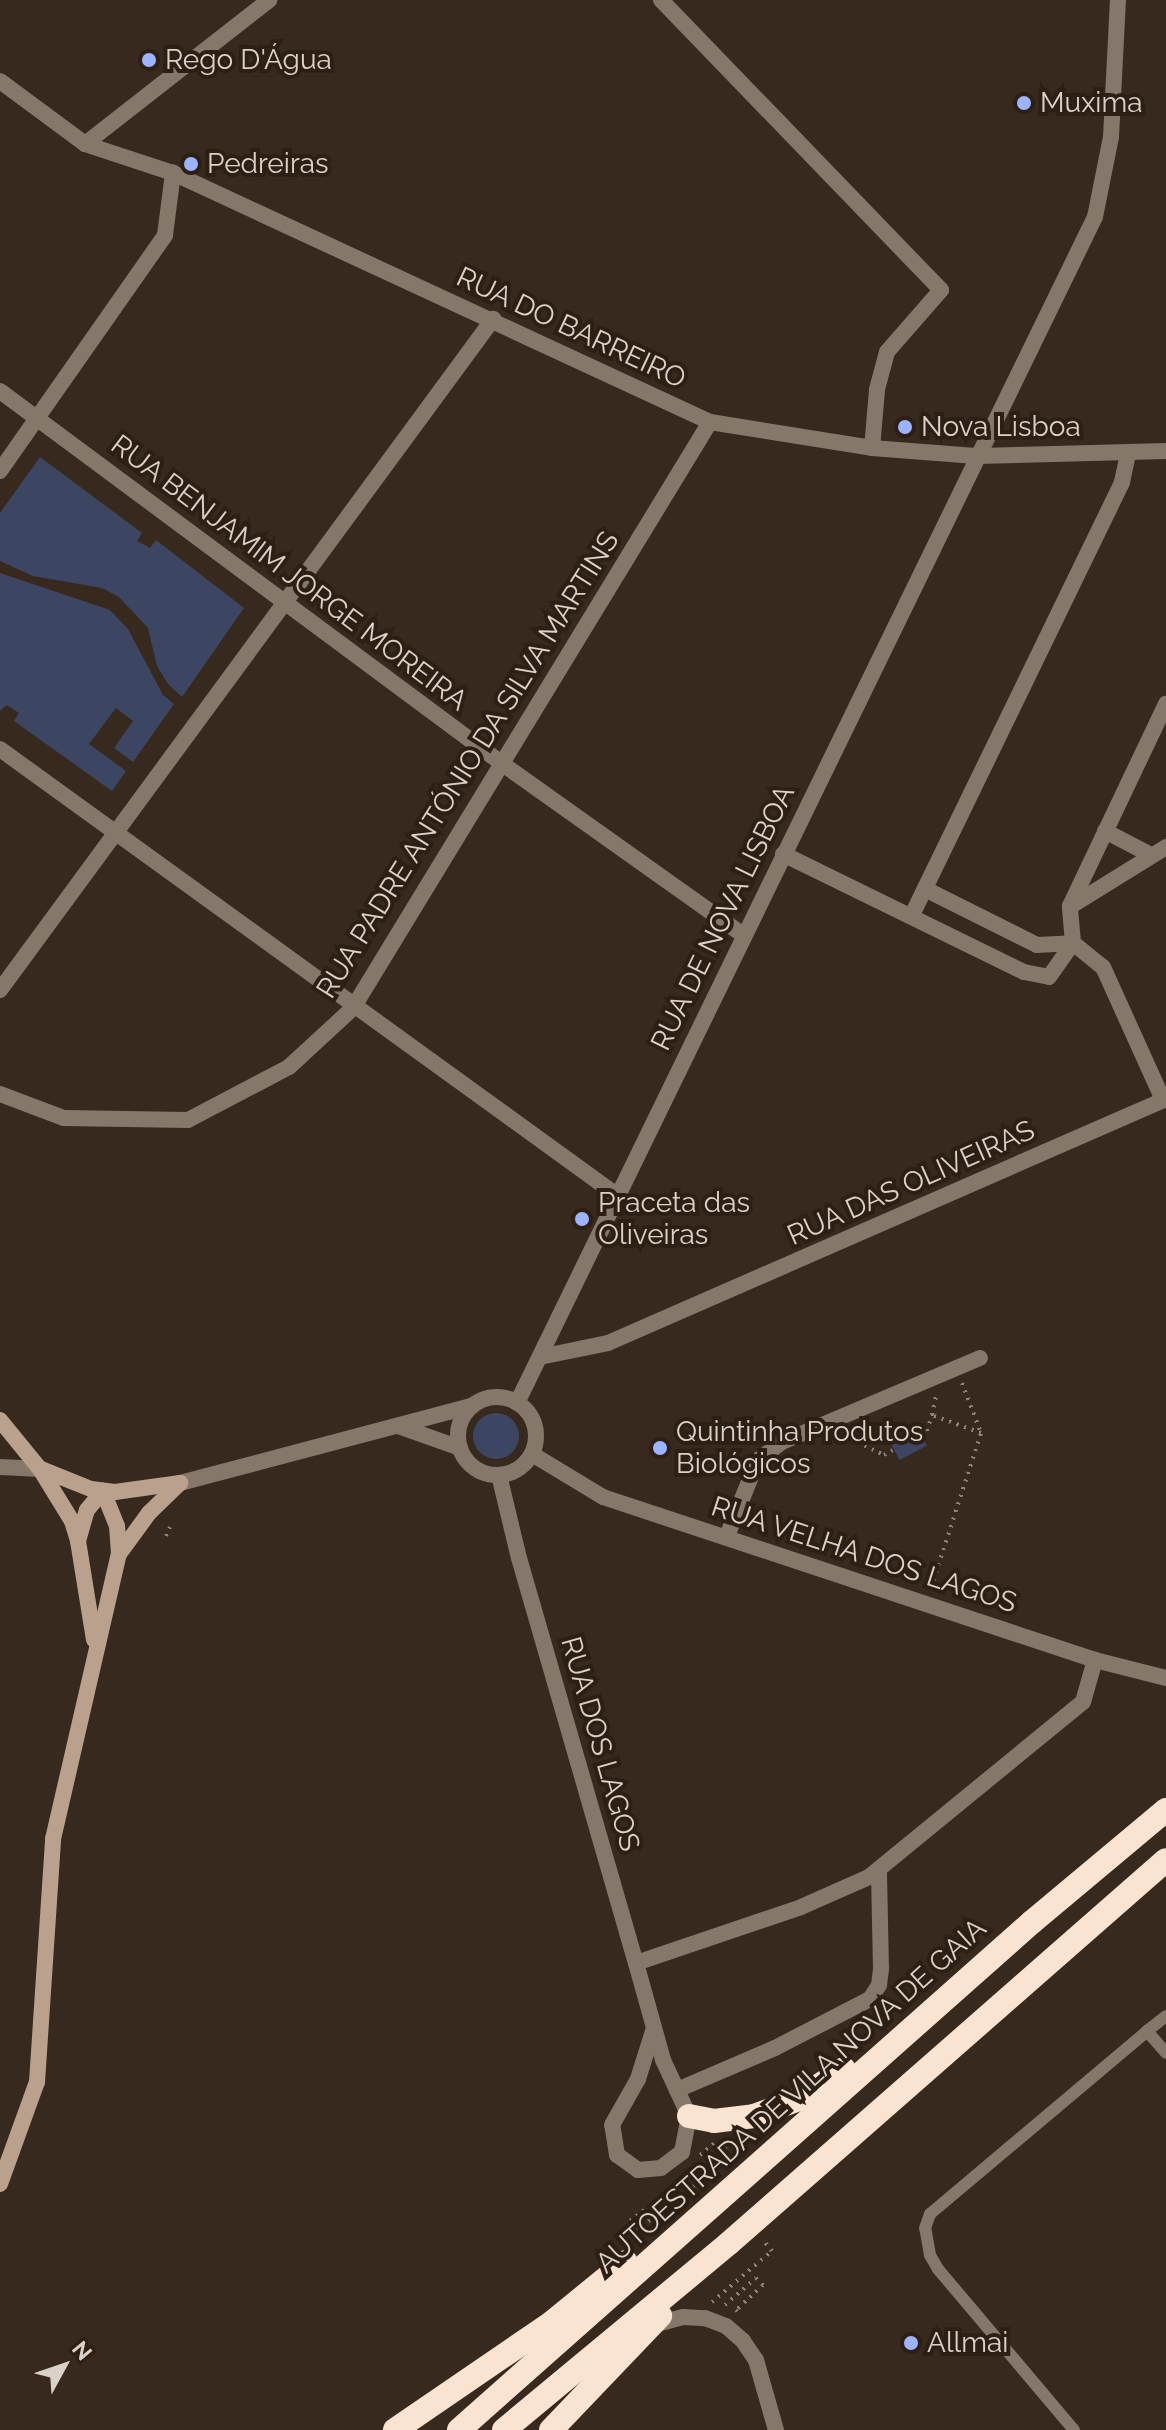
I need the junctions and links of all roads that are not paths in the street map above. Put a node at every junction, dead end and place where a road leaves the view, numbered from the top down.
1 (269, 0) edge
2 (661, 0) edge
3 (1118, 0) edge
4 (0, 81) edge
5 (85, 144) junction
6 (173, 173) junction
7 (493, 319) junction
8 (0, 391) edge
9 (39, 419) junction
10 (710, 422) junction
11 (872, 448) junction
12 (1166, 451) edge
13 (1128, 454) junction
14 (976, 456) junction
15 (0, 471) edge
16 (285, 602) junction
17 (1166, 704) edge
18 (0, 749) edge
19 (504, 765) junction
20 (1105, 831) junction
21 (117, 834) junction
22 (1158, 851) edge
23 (783, 854) junction
24 (925, 889) junction
25 (1070, 906) junction
26 (912, 915) junction
27 (743, 935) junction
28 (1073, 943) junction
29 (1037, 945) junction
30 (1024, 972) junction
31 (0, 990) edge
32 (353, 1008) junction
33 (0, 1094) edge
34 (1164, 1100) edge
35 (618, 1196) junction
36 (540, 1357) junction
37 (980, 1358) dead end
38 (517, 1403) junction
39 (472, 1406) junction
40 (0, 1420) edge
41 (398, 1426) junction
42 (460, 1448) junction
43 (532, 1454) junction
44 (0, 1467) edge
45 (40, 1469) junction
46 (499, 1475) junction
47 (180, 1483) junction
48 (103, 1491) junction
49 (727, 1536) junction
50 (78, 1541) junction
51 (119, 1554) junction
52 (95, 1646) junction
53 (1095, 1660) junction
54 (1166, 1678) edge
55 (1166, 1810) edge
56 (1166, 1860) edge
57 (879, 1870) junction
58 (1032, 1922) junction
59 (636, 1963) junction
60 (1166, 2016) edge
61 (654, 2028) junction
62 (1147, 2031) junction
63 (1166, 2053) edge
64 (844, 2069) junction
65 (677, 2090) junction
66 (689, 2116) junction
67 (0, 2184) edge
68 (728, 2244) junction
69 (652, 2325) junction
70 (395, 2430) edge
71 (459, 2430) edge
72 (504, 2430) edge
73 (551, 2430) edge
74 (777, 2430) edge
75 (1074, 2430) edge

1 - 5 street
2 - 11 street
3 - 14 street, RUA DE NOVA LISBOA
4 - 5 street, RUA DO BARREIRO
5 - 6 street, RUA DO BARREIRO
6 - 7 street, RUA DO BARREIRO
6 - 9 street
7 - 10 street, RUA DO BARREIRO
7 - 16 street
8 - 9 street, RUA BENJAMIM JORGE MOREIRA
9 - 15 street
9 - 16 street, RUA BENJAMIM JORGE MOREIRA
10 - 11 street, RUA DO BARREIRO
10 - 19 street, RUA PADRE ANTÓNIO DA SILVA MARTINS
11 - 14 street, RUA DO BARREIRO
12 - 13 street, RUA DO BARREIRO
13 - 14 street, RUA DO BARREIRO
13 - 24 street
14 - 23 street, RUA DE NOVA LISBOA
16 - 19 street, RUA BENJAMIM JORGE MOREIRA
16 - 21 street
17 - 20 street
18 - 21 street
19 - 27 street, RUA BENJAMIM JORGE MOREIRA
19 - 32 street, RUA PADRE ANTÓNIO DA SILVA MARTINS
20 - 22 street
20 - 25 street
21 - 31 street
21 - 32 street
22 - 25 street
23 - 26 street
23 - 27 street, RUA DE NOVA LISBOA
24 - 26 street
24 - 29 street
25 - 28 street
26 - 30 street
27 - 35 street, RUA DE NOVA LISBOA
28 - 29 street
28 - 30 street
28 - 34 street
29 - 30 street
32 - 33 street, RUA PADRE ANTÓNIO DA SILVA MARTINS
32 - 35 street
34 - 36 street, RUA DAS OLIVEIRAS
35 - 36 street, RUA DE NOVA LISBOA
36 - 38 street, RUA DE NOVA LISBOA
37 - 49 street
38 - 39 street
38 - 43 street
39 - 41 street
39 - 42 street
40 - 45 main road
41 - 42 street
41 - 47 street
42 - 46 street
43 - 46 street
43 - 49 street, RUA VELHA DOS LAGOS
44 - 45 street
45 - 48 main road
45 - 50 main road
46 - 59 street, RUA DOS LAGOS
47 - 48 main road
47 - 51 main road
48 - 50 main road
48 - 51 main road
49 - 53 street, RUA VELHA DOS LAGOS
50 - 52 main road
51 - 52 main road
52 - 67 main road
53 - 54 street, RUA VELHA DOS LAGOS
53 - 57 street
55 - 58 highway, AUTOESTRADA DE VILA NOVA DE GAIA
56 - 68 highway
57 - 59 street
57 - 65 street
58 - 64 highway
58 - 71 highway, AUTOESTRADA DE VILA NOVA DE GAIA
59 - 61 street, RUA DOS LAGOS
60 - 62 lane
61 - 65 street, RUA DOS LAGOS
61 - 66 street
62 - 63 lane
62 - 75 lane
64 - 66 highway
64 - 70 highway
65 - 66 street, RUA DOS LAGOS
68 - 69 highway
68 - 72 highway
69 - 73 highway
69 - 74 street

